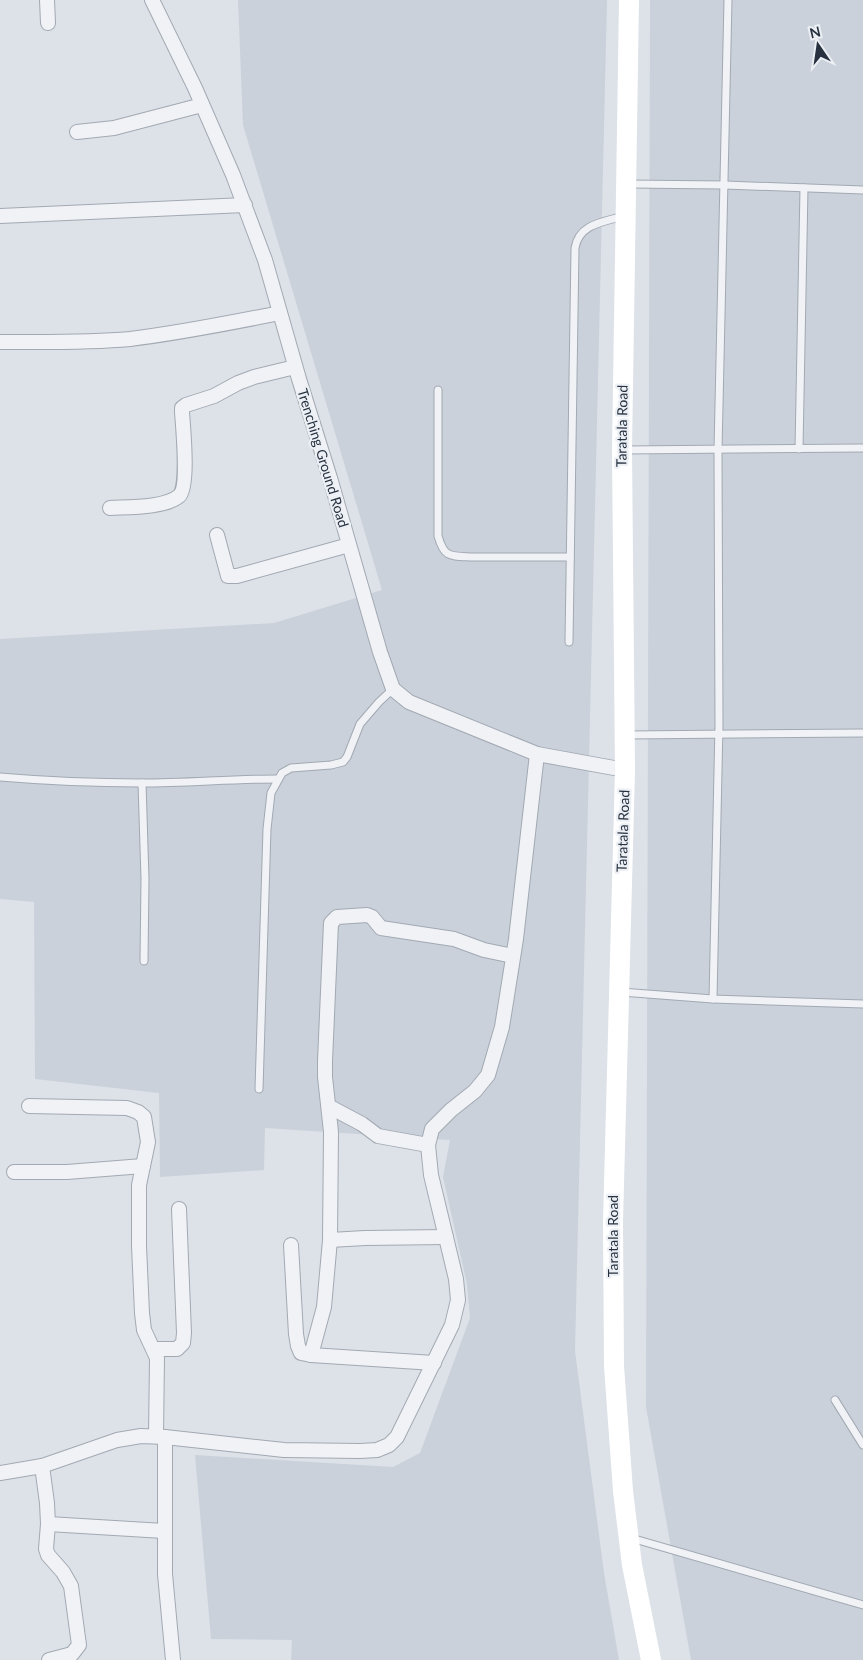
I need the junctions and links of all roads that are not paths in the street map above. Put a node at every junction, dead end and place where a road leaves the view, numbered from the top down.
1 (47, 0) edge
2 (152, 0) edge
3 (629, 0) edge
4 (728, 0) edge
5 (48, 23) dead end
6 (202, 105) junction
7 (77, 132) dead end
8 (626, 184) junction
9 (725, 185) junction
10 (804, 188) junction
11 (863, 190) edge
12 (245, 205) junction
13 (626, 215) junction
14 (0, 216) edge
15 (280, 313) junction
16 (0, 342) edge
17 (295, 367) junction
18 (438, 390) dead end
19 (863, 448) edge
20 (799, 449) junction
21 (622, 450) junction
22 (718, 450) junction
23 (110, 508) dead end
24 (216, 535) dead end
25 (349, 545) junction
26 (570, 557) junction
27 (569, 642) dead end
28 (393, 689) junction
29 (863, 733) edge
30 (624, 735) junction
31 (719, 736) junction
32 (537, 754) junction
33 (625, 770) junction
34 (0, 777) edge
35 (278, 779) junction
36 (142, 783) junction
37 (513, 956) junction
38 (144, 962) dead end
39 (618, 992) junction
40 (713, 999) junction
41 (863, 1004) edge
42 (259, 1089) dead end
43 (30, 1106) dead end
44 (330, 1107) junction
45 (428, 1145) junction
46 (143, 1166) junction
47 (14, 1172) dead end
48 (179, 1208) dead end
49 (446, 1237) junction
50 (330, 1240) junction
51 (291, 1245) dead end
52 (154, 1349) junction
53 (311, 1355) junction
54 (434, 1363) junction
55 (835, 1400) dead end
56 (160, 1437) junction
57 (863, 1445) edge
58 (42, 1466) junction
59 (0, 1473) edge
60 (48, 1524) junction
61 (164, 1531) junction
62 (629, 1537) junction
63 (863, 1605) edge
64 (49, 1660) edge
65 (173, 1660) edge
66 (652, 1660) edge

1 - 5 street
2 - 6 street, Trenching Ground Road
3 - 8 street, Taratala Road
4 - 9 lane
6 - 7 street
6 - 12 street, Trenching Ground Road
8 - 9 lane
8 - 13 street, Taratala Road
9 - 10 lane
9 - 22 lane
10 - 11 lane
10 - 20 lane
12 - 14 street
12 - 15 street, Trenching Ground Road
13 - 21 street, Taratala Road
13 - 26 lane
15 - 16 street
15 - 17 street, Trenching Ground Road
17 - 23 street
17 - 25 street, Trenching Ground Road
18 - 26 lane
19 - 20 lane
20 - 22 lane
21 - 22 lane
21 - 30 street, Taratala Road
22 - 31 lane
24 - 25 street
25 - 28 street, Trenching Ground Road
26 - 27 lane
28 - 32 street
28 - 35 lane
29 - 31 lane
30 - 31 lane
30 - 33 street, Taratala Road
31 - 40 lane
32 - 33 street
32 - 37 street
33 - 39 street, Taratala Road
34 - 36 lane
35 - 36 lane
35 - 42 lane
36 - 38 lane
37 - 44 street
37 - 45 street
39 - 40 lane
39 - 62 street, Taratala Road
40 - 41 lane
43 - 46 street
44 - 45 street
44 - 50 street
45 - 49 street
46 - 47 street
46 - 52 street
48 - 52 street
49 - 50 street
49 - 54 street
50 - 53 street
51 - 53 street
52 - 56 street
53 - 54 street
54 - 56 street
55 - 57 lane
56 - 58 street
56 - 61 street
58 - 59 street
58 - 60 street
60 - 61 street
60 - 64 street
61 - 65 street
62 - 63 lane
62 - 66 street, Taratala Road

